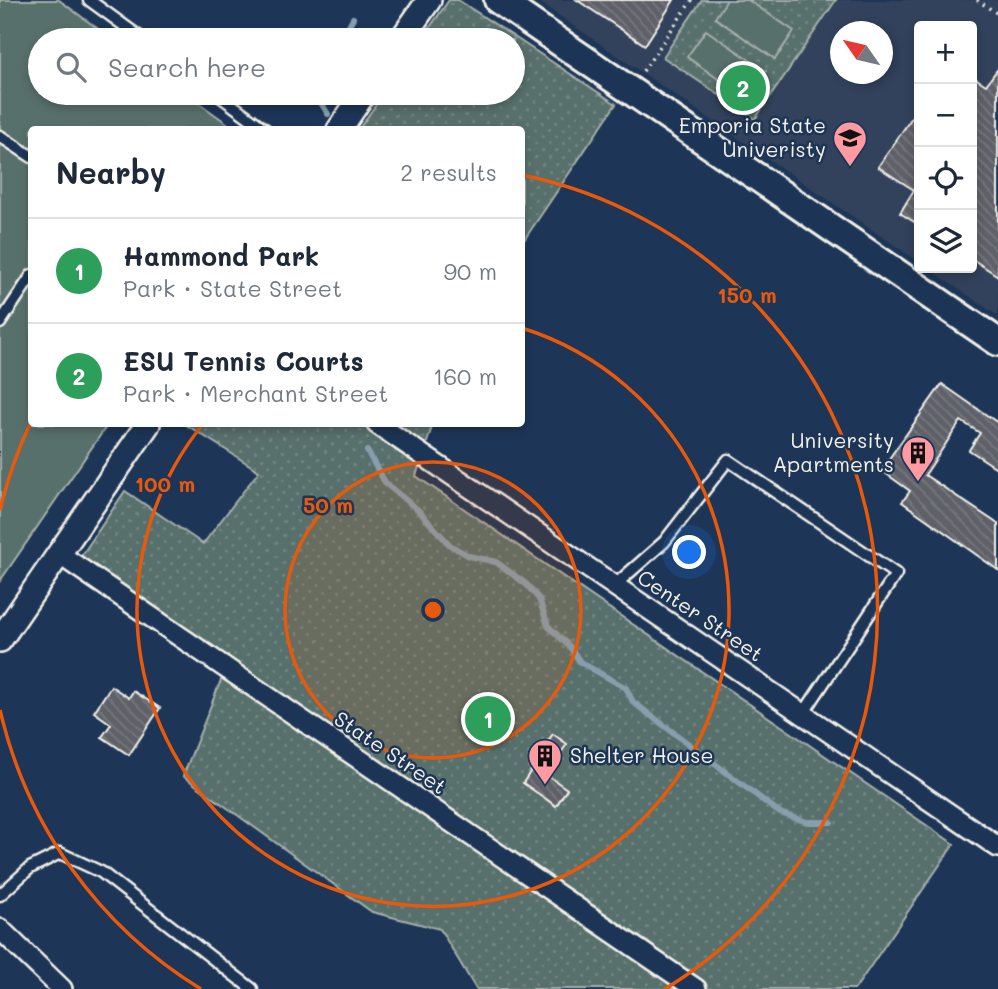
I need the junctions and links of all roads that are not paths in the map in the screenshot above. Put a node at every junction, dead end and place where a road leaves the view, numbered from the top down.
1 (89, 0) edge
2 (429, 0) edge
3 (498, 0) edge
4 (128, 28) edge
5 (409, 28) edge
6 (232, 105) edge
7 (356, 105) edge
8 (261, 126) edge
9 (342, 126) edge
10 (0, 136) edge
11 (28, 154) edge
12 (28, 281) edge
13 (0, 323) edge
14 (998, 342) edge
15 (146, 427) edge
16 (381, 427) edge
17 (59, 554) junction
18 (615, 585) junction
19 (0, 640) edge
20 (803, 714) junction
21 (998, 847) edge
22 (0, 895) edge
23 (0, 929) edge
24 (62, 989) edge
25 (252, 989) edge
26 (696, 989) edge

1 - 4 lane
2 - 5 street
3 - 14 main road
6 - 8 lane
7 - 9 street
10 - 11 lane
12 - 13 lane
15 - 17 street
16 - 18 street, Center Street
17 - 19 street
17 - 26 street, State Street
18 - 20 street, Center Street
18 - 20 lane
20 - 21 street, Center Street
22 - 25 lane
23 - 24 street

